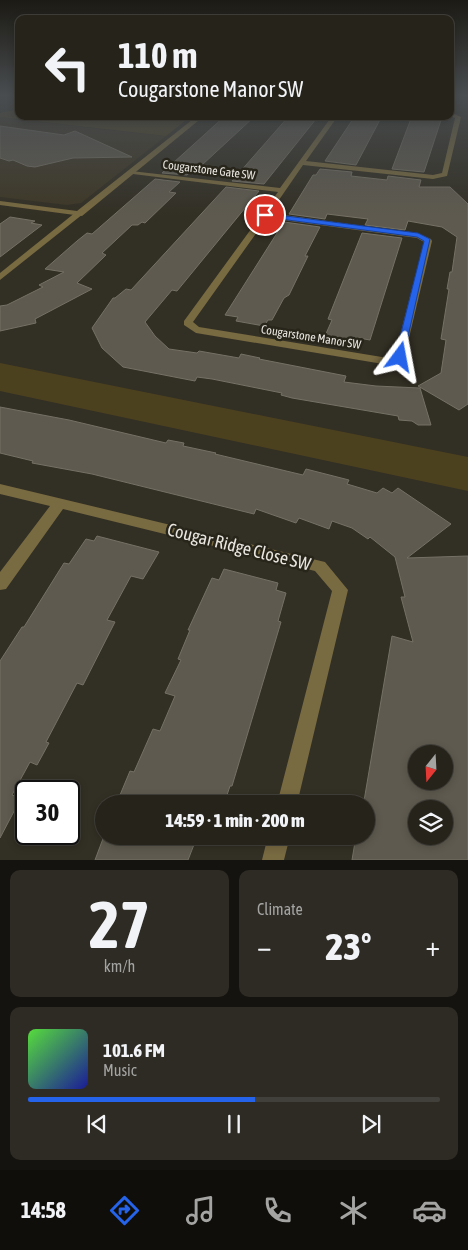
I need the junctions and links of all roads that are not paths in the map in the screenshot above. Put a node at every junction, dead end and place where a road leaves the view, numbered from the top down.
1 (178, 135) edge
2 (322, 135) edge
3 (454, 135) edge
4 (302, 163) junction
5 (139, 166) junction
6 (133, 172) junction
7 (284, 187) junction
8 (0, 203) edge
9 (79, 214) junction
10 (265, 215) junction
11 (0, 277) edge
12 (0, 489) edge
13 (60, 503) junction
14 (0, 584) edge
15 (289, 795) edge
16 (277, 845) edge
17 (273, 860) edge

1 - 5 street
2 - 4 street, Cougarstone Manor SW
3 - 4 street
4 - 7 street, Cougarstone Manor SW
5 - 6 street
5 - 7 street, Cougarstone Gate SW
6 - 7 street, Cougarstone Gate SW
6 - 9 street
7 - 10 street, Cougarstone Manor SW
8 - 9 street
9 - 11 street
10 - 10 street, Cougarstone Manor SW
12 - 13 street, Cougar Ridge Close SW
13 - 14 street
13 - 15 street, Cougar Ridge Close SW
16 - 17 street

